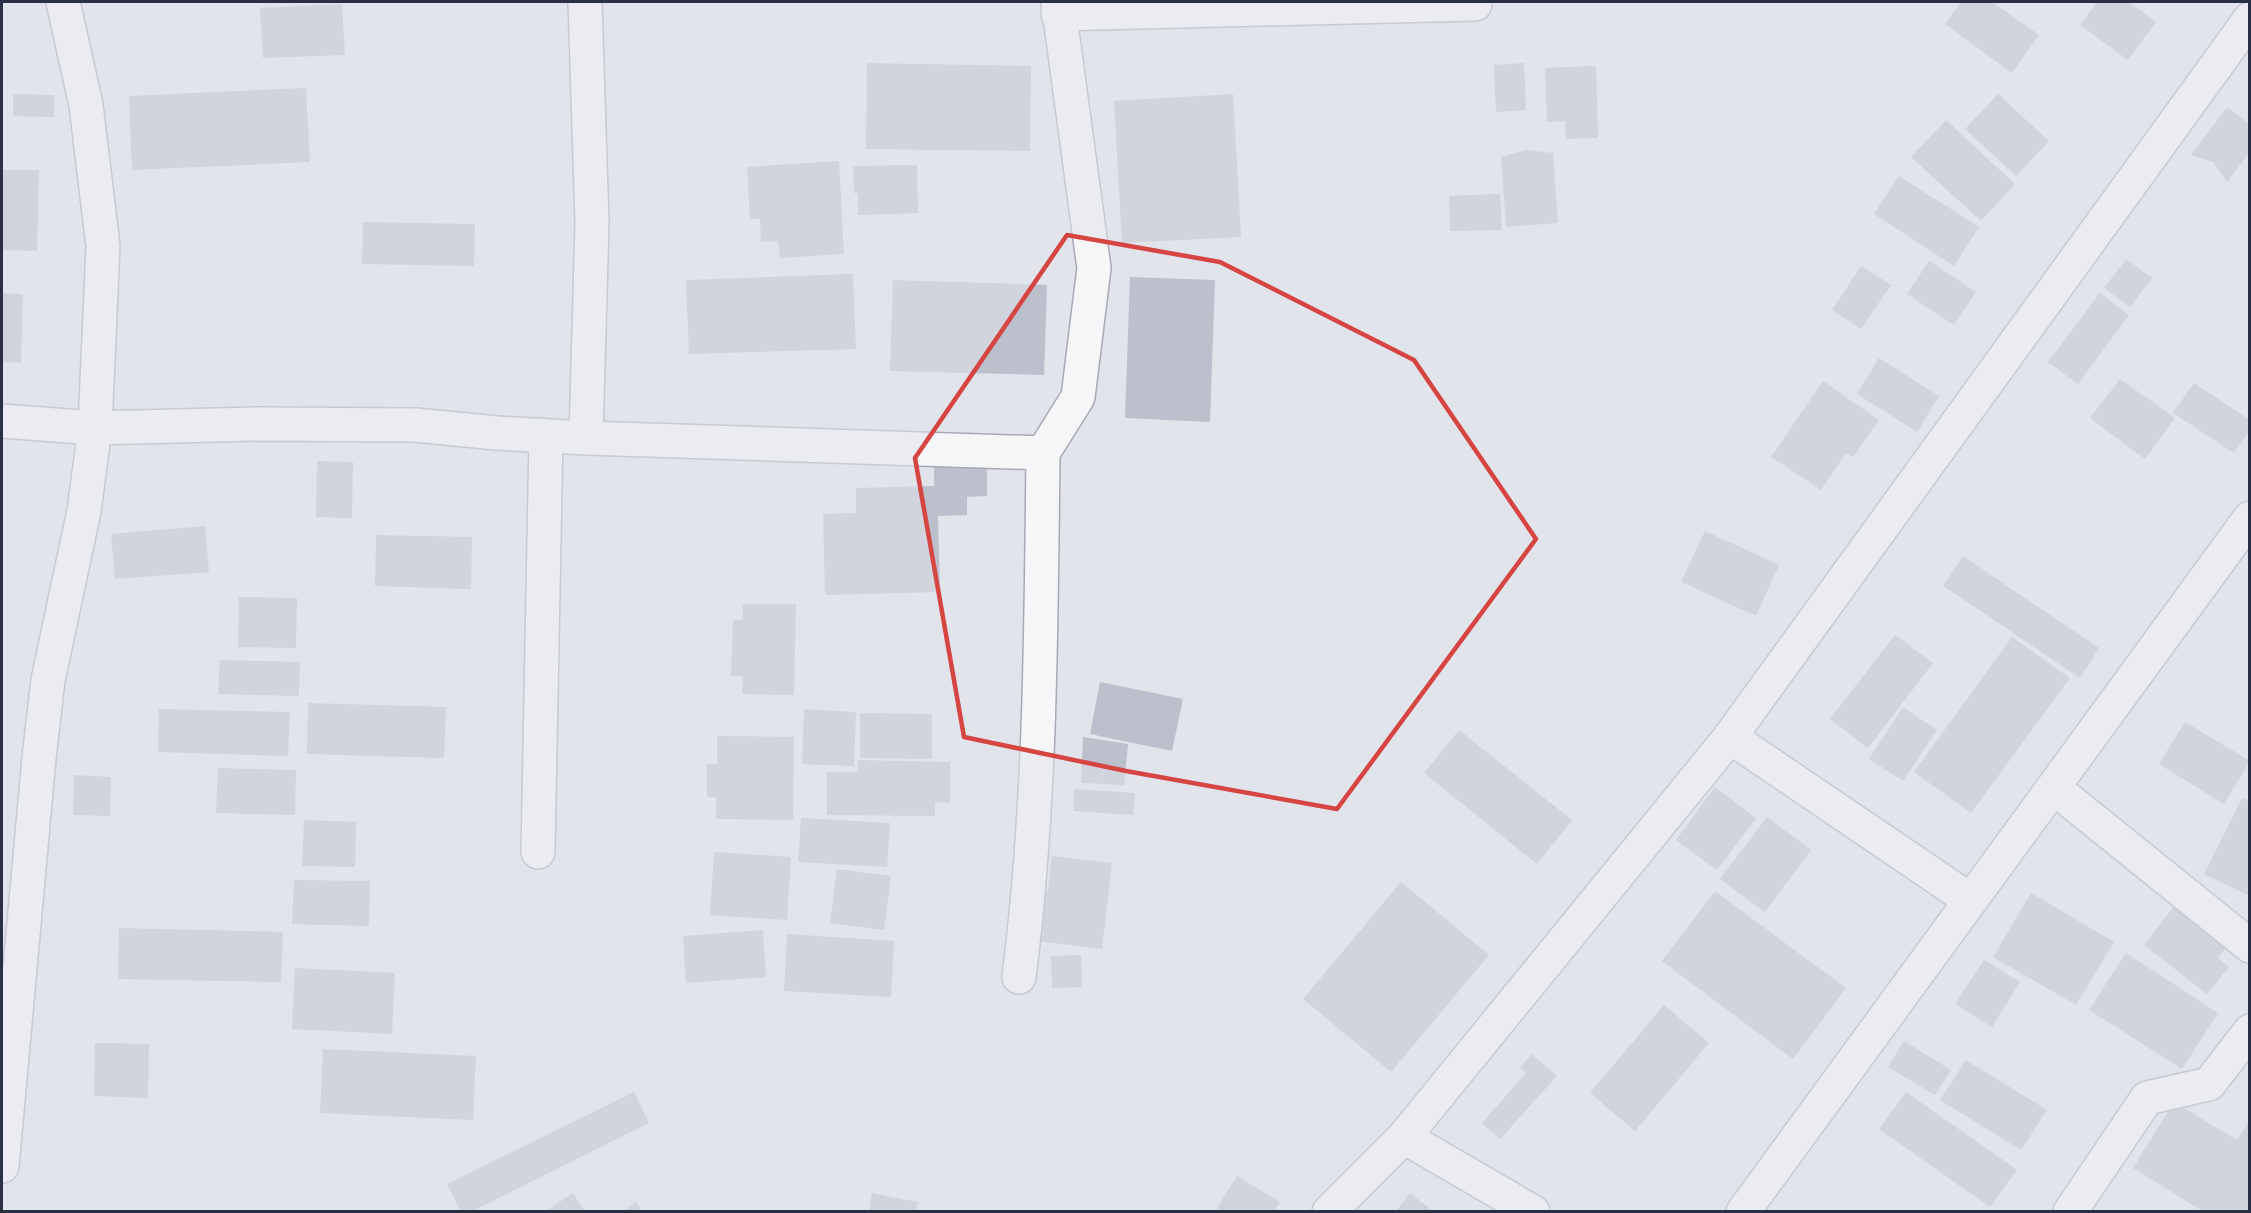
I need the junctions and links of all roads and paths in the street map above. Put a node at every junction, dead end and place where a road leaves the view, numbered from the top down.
1 (63, 2) edge
2 (585, 2) edge
3 (1475, 4) dead end
4 (1058, 8) edge
5 (2250, 19) edge
6 (2, 421) edge
7 (95, 428) junction
8 (546, 436) junction
9 (586, 438) junction
10 (1043, 453) junction
11 (2250, 518) edge
12 (1730, 737) junction
13 (2054, 788) junction
14 (538, 852) dead end
15 (1970, 900) junction
16 (2250, 946) edge
17 (1019, 976) dead end
18 (2250, 1031) edge
19 (1404, 1137) junction
20 (2, 1166) edge
21 (1329, 1212) edge
22 (1533, 1212) edge
23 (1743, 1212) edge
24 (2070, 1212) edge

1 - 7 street
2 - 9 street
3 - 4 street
4 - 10 street
5 - 12 street
6 - 7 street
7 - 8 street
7 - 20 street
8 - 9 street
8 - 14 street
9 - 10 street
10 - 17 street
11 - 13 street
12 - 15 street
12 - 19 street
13 - 15 street
13 - 16 street
15 - 23 street
18 - 24 street
19 - 21 street
19 - 22 street

